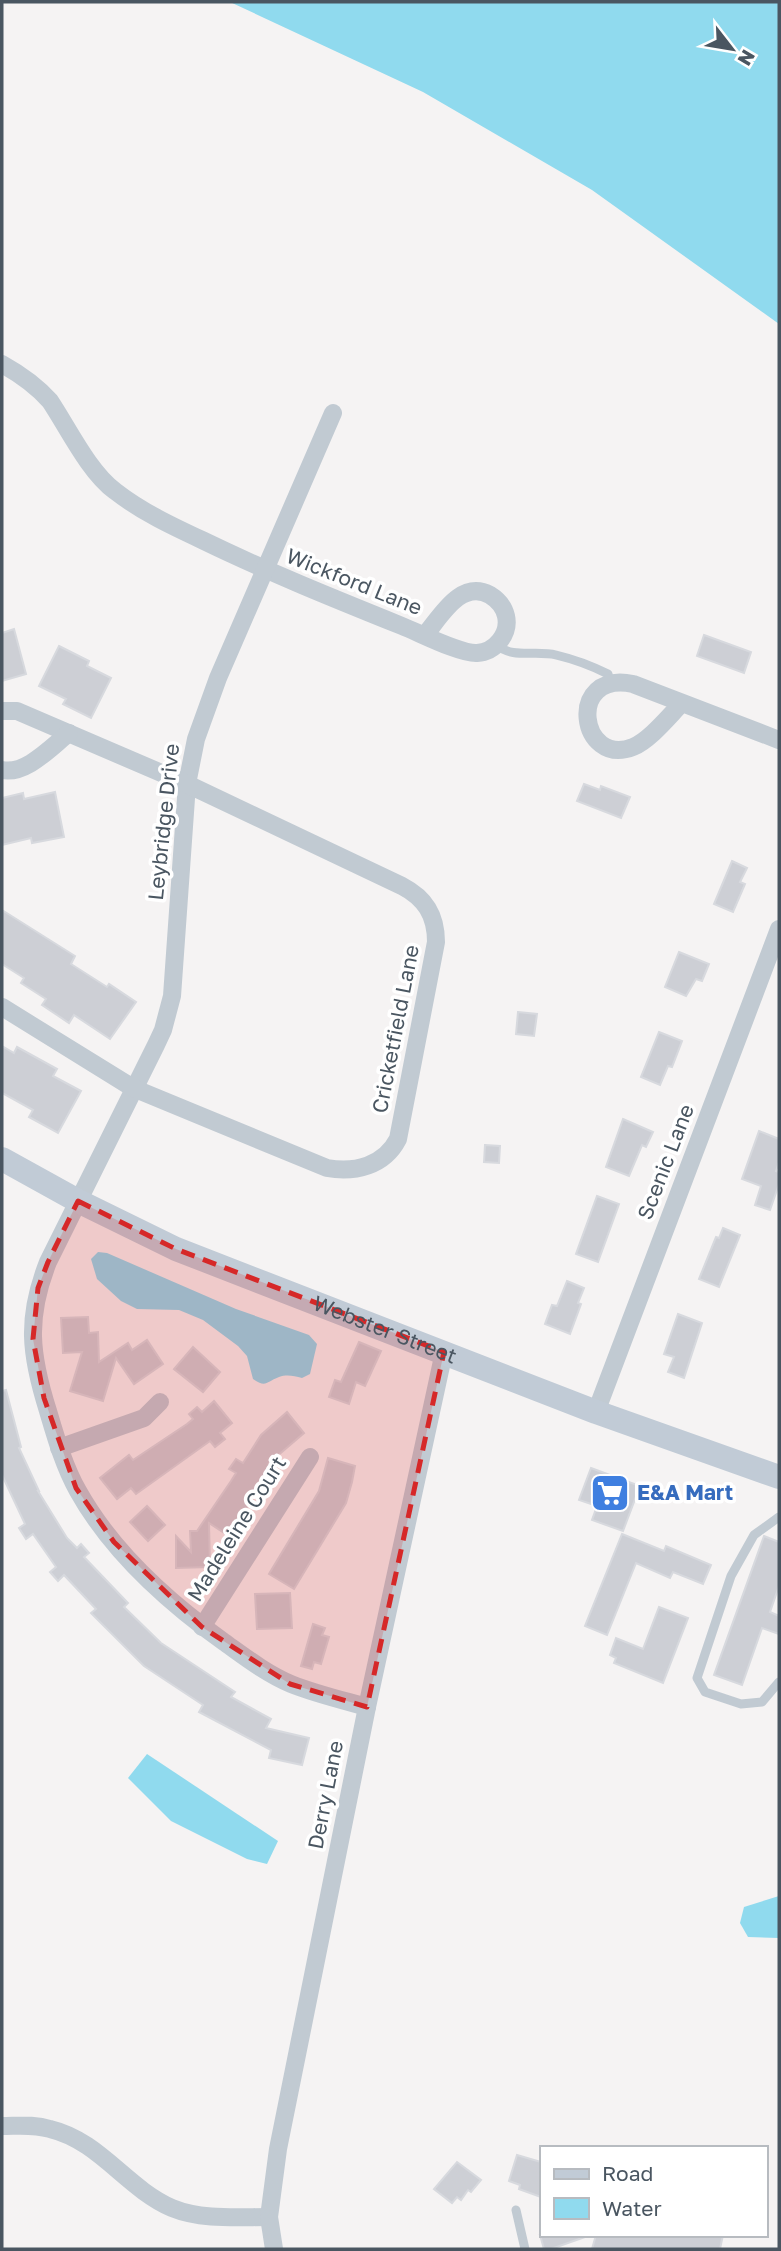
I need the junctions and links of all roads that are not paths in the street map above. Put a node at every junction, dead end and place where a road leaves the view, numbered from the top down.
1 (2, 364) edge
2 (333, 413) dead end
3 (265, 571) junction
4 (425, 635) junction
5 (497, 645) junction
6 (610, 683) junction
7 (682, 703) junction
8 (2, 711) edge
9 (69, 733) junction
10 (779, 740) edge
11 (2, 770) edge
12 (187, 784) junction
13 (779, 929) edge
14 (2, 1007) edge
15 (134, 1088) junction
16 (2, 1159) edge
17 (78, 1201) junction
18 (444, 1352) junction
19 (160, 1402) dead end
20 (596, 1412) junction
21 (59, 1448) junction
22 (310, 1457) dead end
23 (779, 1477) edge
24 (779, 1517) edge
25 (202, 1627) junction
26 (779, 1682) edge
27 (367, 1707) junction
28 (2, 2126) edge
29 (516, 2210) dead end
30 (269, 2217) junction
31 (274, 2249) edge
32 (525, 2249) edge

1 - 3 street, Wickford Lane
2 - 3 street, Leybridge Drive
3 - 4 street, Wickford Lane
3 - 12 street, Leybridge Drive
4 - 5 street, Wickford Lane
4 - 5 street, Wickford Lane
5 - 6 lane
6 - 7 street
6 - 7 street
7 - 10 street
8 - 9 street, Cricketfield Lane
9 - 11 street
9 - 12 street, Cricketfield Lane
12 - 15 street, Leybridge Drive
12 - 15 street, Cricketfield Lane
13 - 20 street, Scenic Lane
14 - 15 street, Cricketfield Lane
15 - 17 street, Leybridge Drive
16 - 17 main road, Webster Street
17 - 18 main road, Webster Street
17 - 21 street, Leybridge Drive
18 - 20 main road, Webster Street
18 - 27 street, Derry Lane
19 - 21 street
20 - 23 main road, Webster Street
21 - 25 street, Leybridge Drive
22 - 25 street, Madeleine Court
24 - 26 lane
25 - 27 street, Leybridge Drive
27 - 30 street, Derry Lane
28 - 30 street
29 - 32 lane
30 - 31 street, Derry Lane

